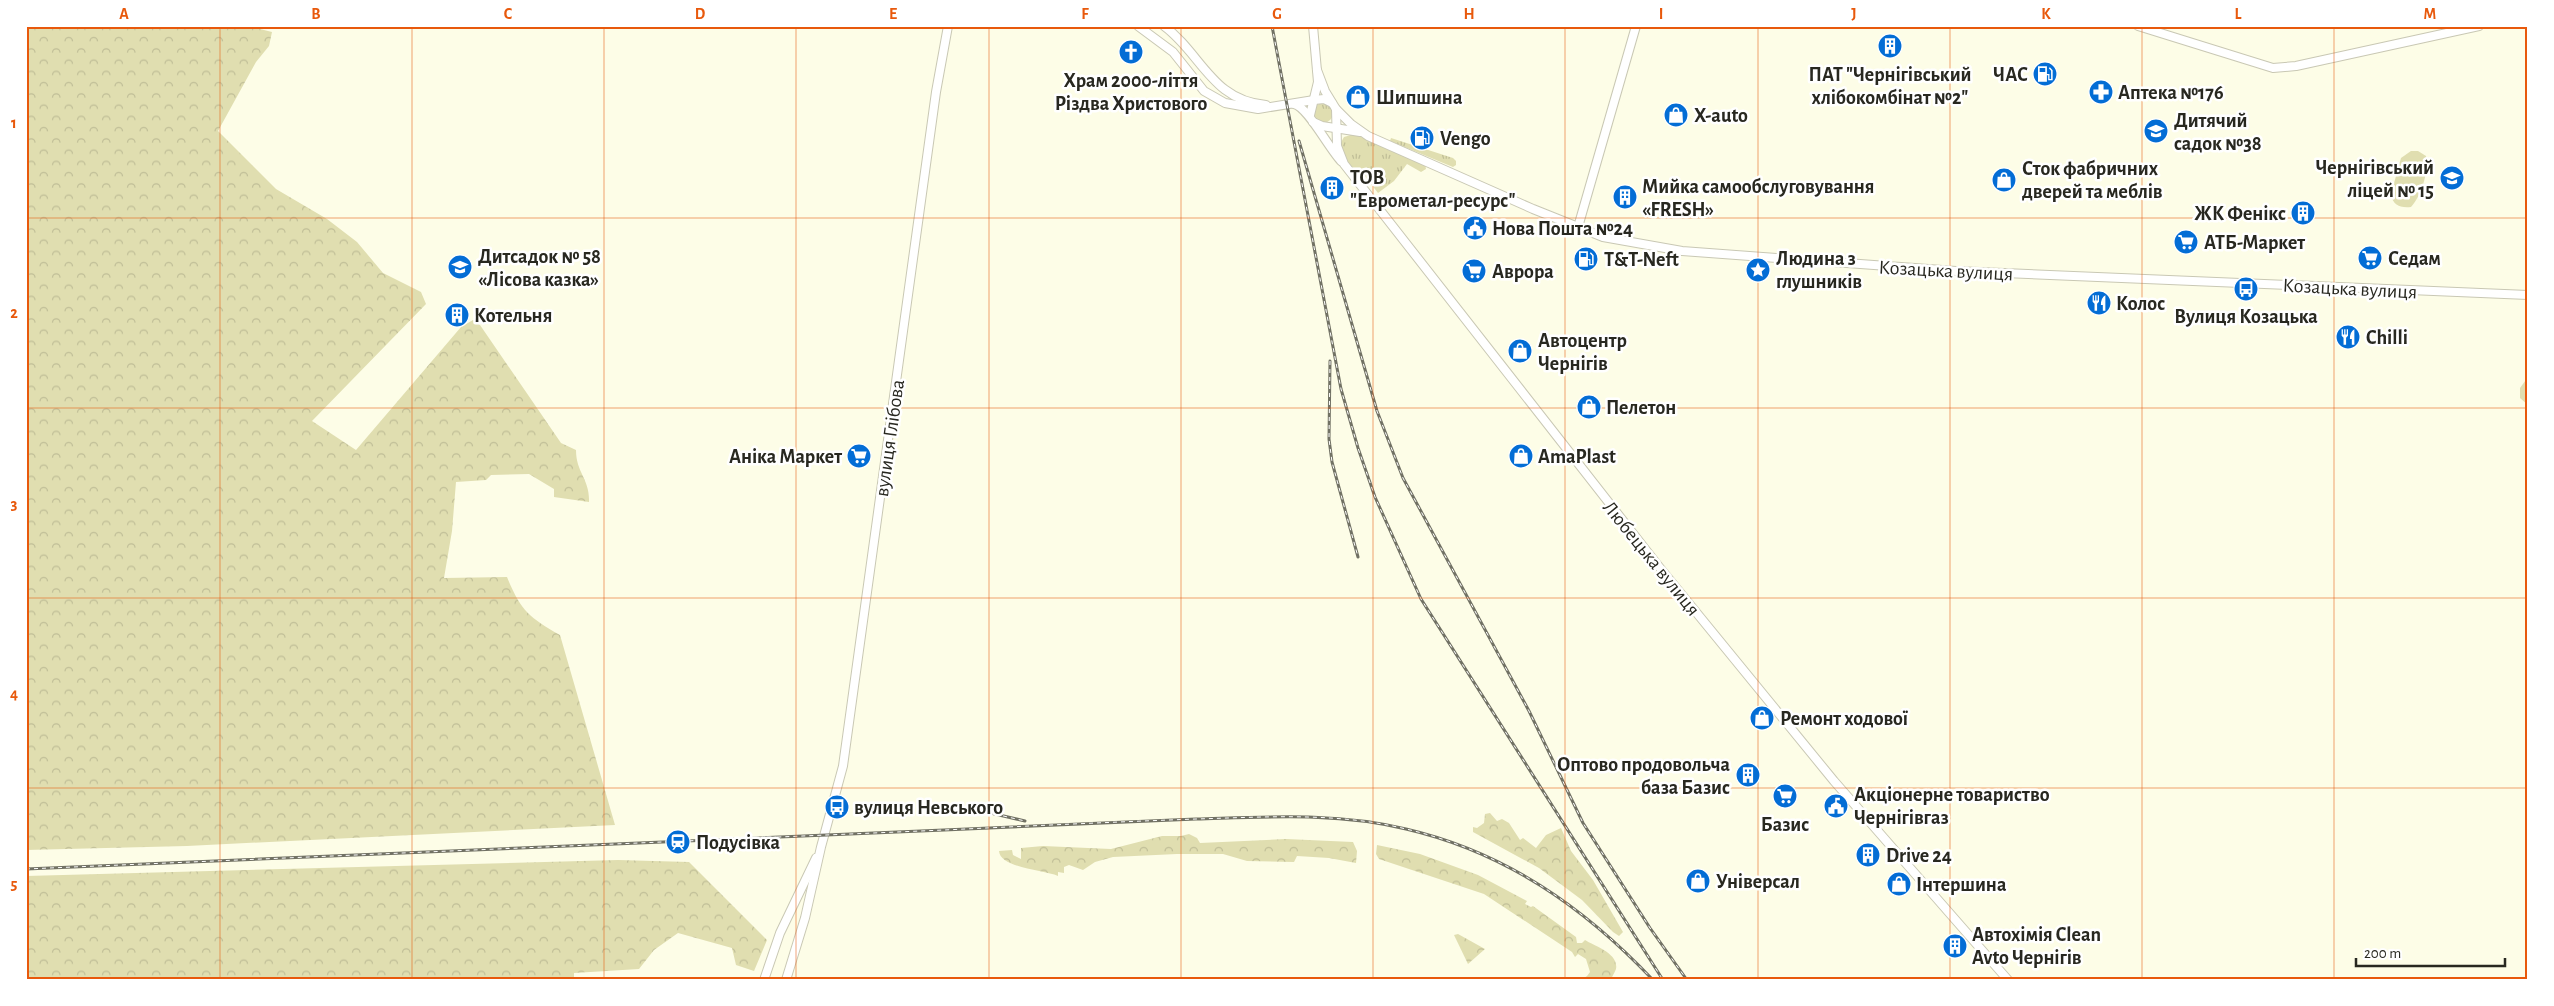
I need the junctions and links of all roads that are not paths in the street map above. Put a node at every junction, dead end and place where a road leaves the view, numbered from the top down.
1 (948, 26) edge
2 (1138, 26) edge
3 (1164, 26) edge
4 (1313, 26) edge
5 (1636, 26) edge
6 (2138, 26) edge
7 (2479, 26) edge
8 (1317, 70) junction
9 (1317, 91) junction
10 (1302, 101) junction
11 (1315, 102) junction
12 (1293, 104) junction
13 (1280, 106) junction
14 (1335, 109) junction
15 (1311, 118) junction
16 (1322, 126) junction
17 (1337, 129) junction
18 (1354, 131) junction
19 (1364, 133) junction
20 (1338, 146) junction
21 (1344, 164) junction
22 (1578, 227) junction
23 (2528, 295) edge
24 (821, 847) junction
25 (765, 979) edge
26 (786, 980) edge
27 (2008, 980) edge

1 - 24 main road, вулиця Глібова
2 - 13 main road
3 - 13 main road
4 - 8 main road
5 - 22 main road
6 - 7 main road
8 - 9 main road
8 - 14 main road
9 - 10 main road
9 - 11 main road
10 - 11 main road
10 - 12 main road
11 - 14 main road
11 - 15 main road
12 - 13 main road
12 - 15 main road
14 - 16 main road
14 - 17 main road, Любецька вулиця
14 - 19 main road, Козацька вулиця
15 - 16 main road
15 - 21 main road
16 - 17 main road
17 - 18 main road
17 - 20 main road, Любецька вулиця
18 - 19 main road
18 - 20 main road
19 - 22 main road, Козацька вулиця
20 - 21 main road, Любецька вулиця
21 - 27 main road, Любецька вулиця
22 - 23 main road, Козацька вулиця
24 - 25 main road
24 - 26 main road

